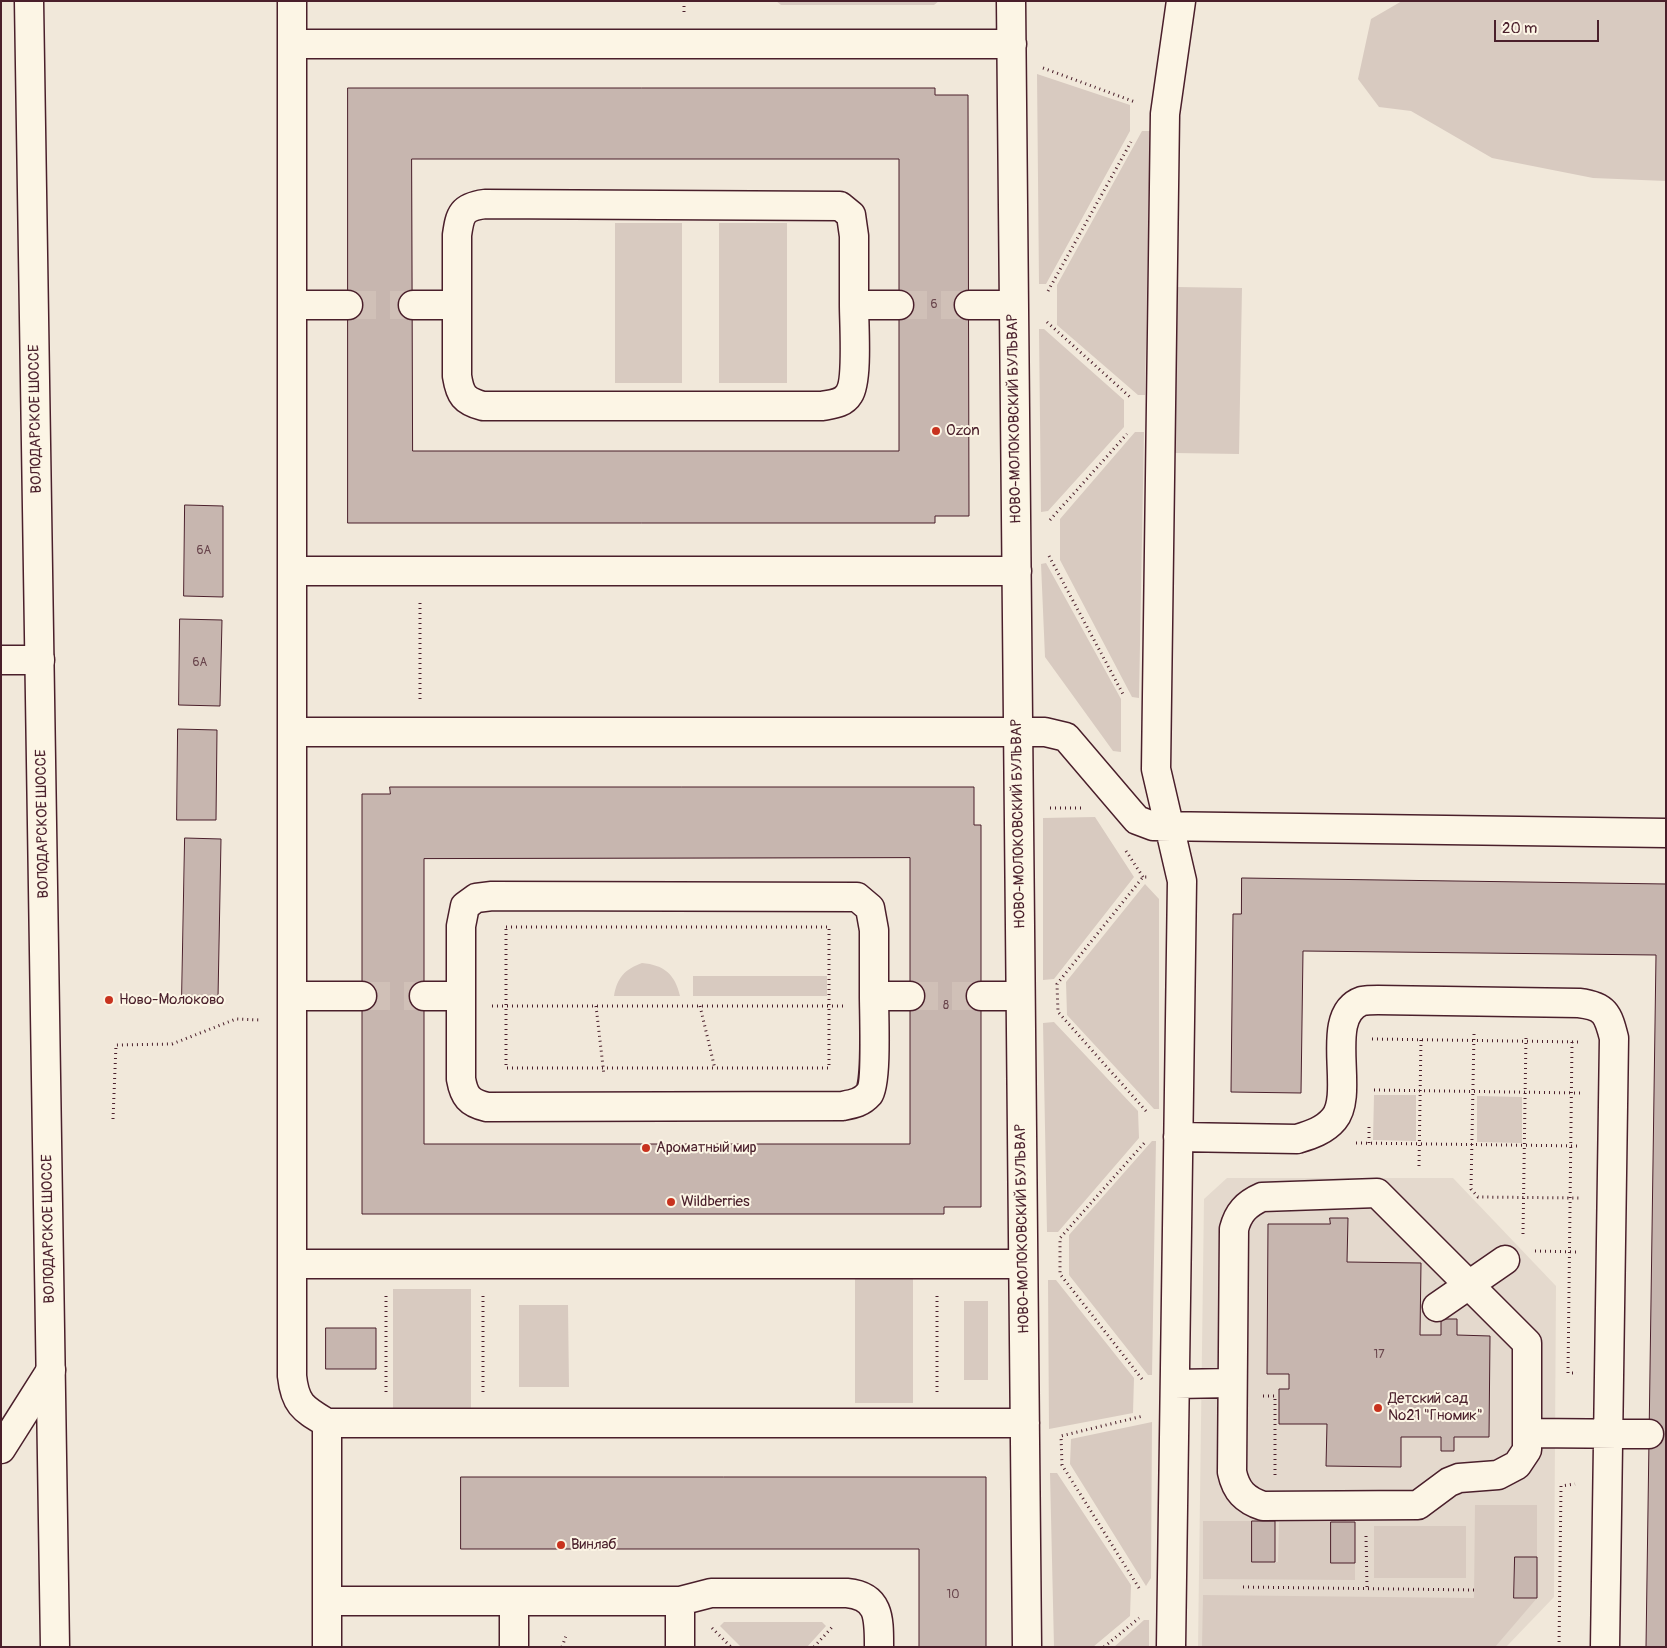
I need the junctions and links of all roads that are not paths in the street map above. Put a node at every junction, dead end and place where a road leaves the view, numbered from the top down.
1 (29, 1) edge
2 (292, 1) edge
3 (1011, 1) edge
4 (1182, 1) edge
5 (292, 44) junction
6 (1012, 50) junction
7 (854, 305) junction
8 (899, 305) tunnel mouth
9 (969, 305) tunnel mouth
10 (1014, 305) junction
11 (292, 306) junction
12 (348, 306) tunnel mouth
13 (413, 306) tunnel mouth
14 (457, 306) junction
15 (292, 571) junction
16 (1017, 571) junction
17 (1, 660) edge
18 (40, 660) junction
19 (292, 732) junction
20 (1018, 732) junction
21 (1169, 826) junction
22 (1666, 833) edge
23 (362, 996) tunnel mouth
24 (424, 996) tunnel mouth
25 (910, 996) tunnel mouth
26 (981, 996) tunnel mouth
27 (1020, 996) junction
28 (461, 1001) junction
29 (874, 1001) junction
30 (292, 1008) junction
31 (1178, 1137) junction
32 (1519, 1250) road end
33 (292, 1264) junction
34 (1023, 1264) junction
35 (1468, 1285) junction
36 (1438, 1307) dead end
37 (51, 1370) junction
38 (1174, 1384) junction
39 (1232, 1390) junction
40 (327, 1423) junction
41 (1025, 1423) junction
42 (1528, 1433) junction
43 (1608, 1434) junction
44 (1649, 1434) dead end
45 (1, 1449) edge
46 (327, 1601) junction
47 (514, 1601) junction
48 (680, 1601) junction
49 (55, 1647) edge
50 (327, 1647) edge
51 (514, 1647) edge
52 (680, 1647) edge
53 (880, 1647) edge
54 (1027, 1647) edge
55 (1171, 1647) edge
56 (1605, 1647) edge

1 - 18 street, ВОЛОДАРСКОЕ ШОССЕ
2 - 5 street
3 - 6 street, НОВО-МОЛОКОВСКИЙ БУЛЬВАР
4 - 21 street
5 - 6 street
5 - 11 street
6 - 10 street, НОВО-МОЛОКОВСКИЙ БУЛЬВАР
7 - 8 street
7 - 14 street
7 - 14 street
9 - 10 street
10 - 16 street, НОВО-МОЛОКОВСКИЙ БУЛЬВАР
11 - 12 street
11 - 15 street
13 - 14 street
15 - 16 street
15 - 19 street
16 - 20 street, НОВО-МОЛОКОВСКИЙ БУЛЬВАР
17 - 18 street
18 - 37 street, ВОЛОДАРСКОЕ ШОССЕ
19 - 20 street
19 - 30 street
20 - 21 street
20 - 27 street, НОВО-МОЛОКОВСКИЙ БУЛЬВАР
21 - 22 street
21 - 31 street
23 - 30 street
24 - 28 street
25 - 29 street
26 - 27 street
27 - 34 street, НОВО-МОЛОКОВСКИЙ БУЛЬВАР
28 - 29 street
28 - 29 street
30 - 33 street
31 - 38 street
31 - 43 street
32 - 35 street
33 - 34 street
33 - 40 street
34 - 41 street, НОВО-МОЛОКОВСКИЙ БУЛЬВАР
35 - 36 street
35 - 39 street
35 - 42 street
37 - 45 street
37 - 49 street, ВОЛОДАРСКОЕ ШОССЕ
38 - 39 street
38 - 55 street
39 - 42 street
40 - 41 street
40 - 46 street
41 - 54 street, НОВО-МОЛОКОВСКИЙ БУЛЬВАР
42 - 43 street
43 - 44 street
43 - 56 street
46 - 47 street
46 - 50 street
47 - 48 street
47 - 51 street
48 - 52 street
48 - 53 street

